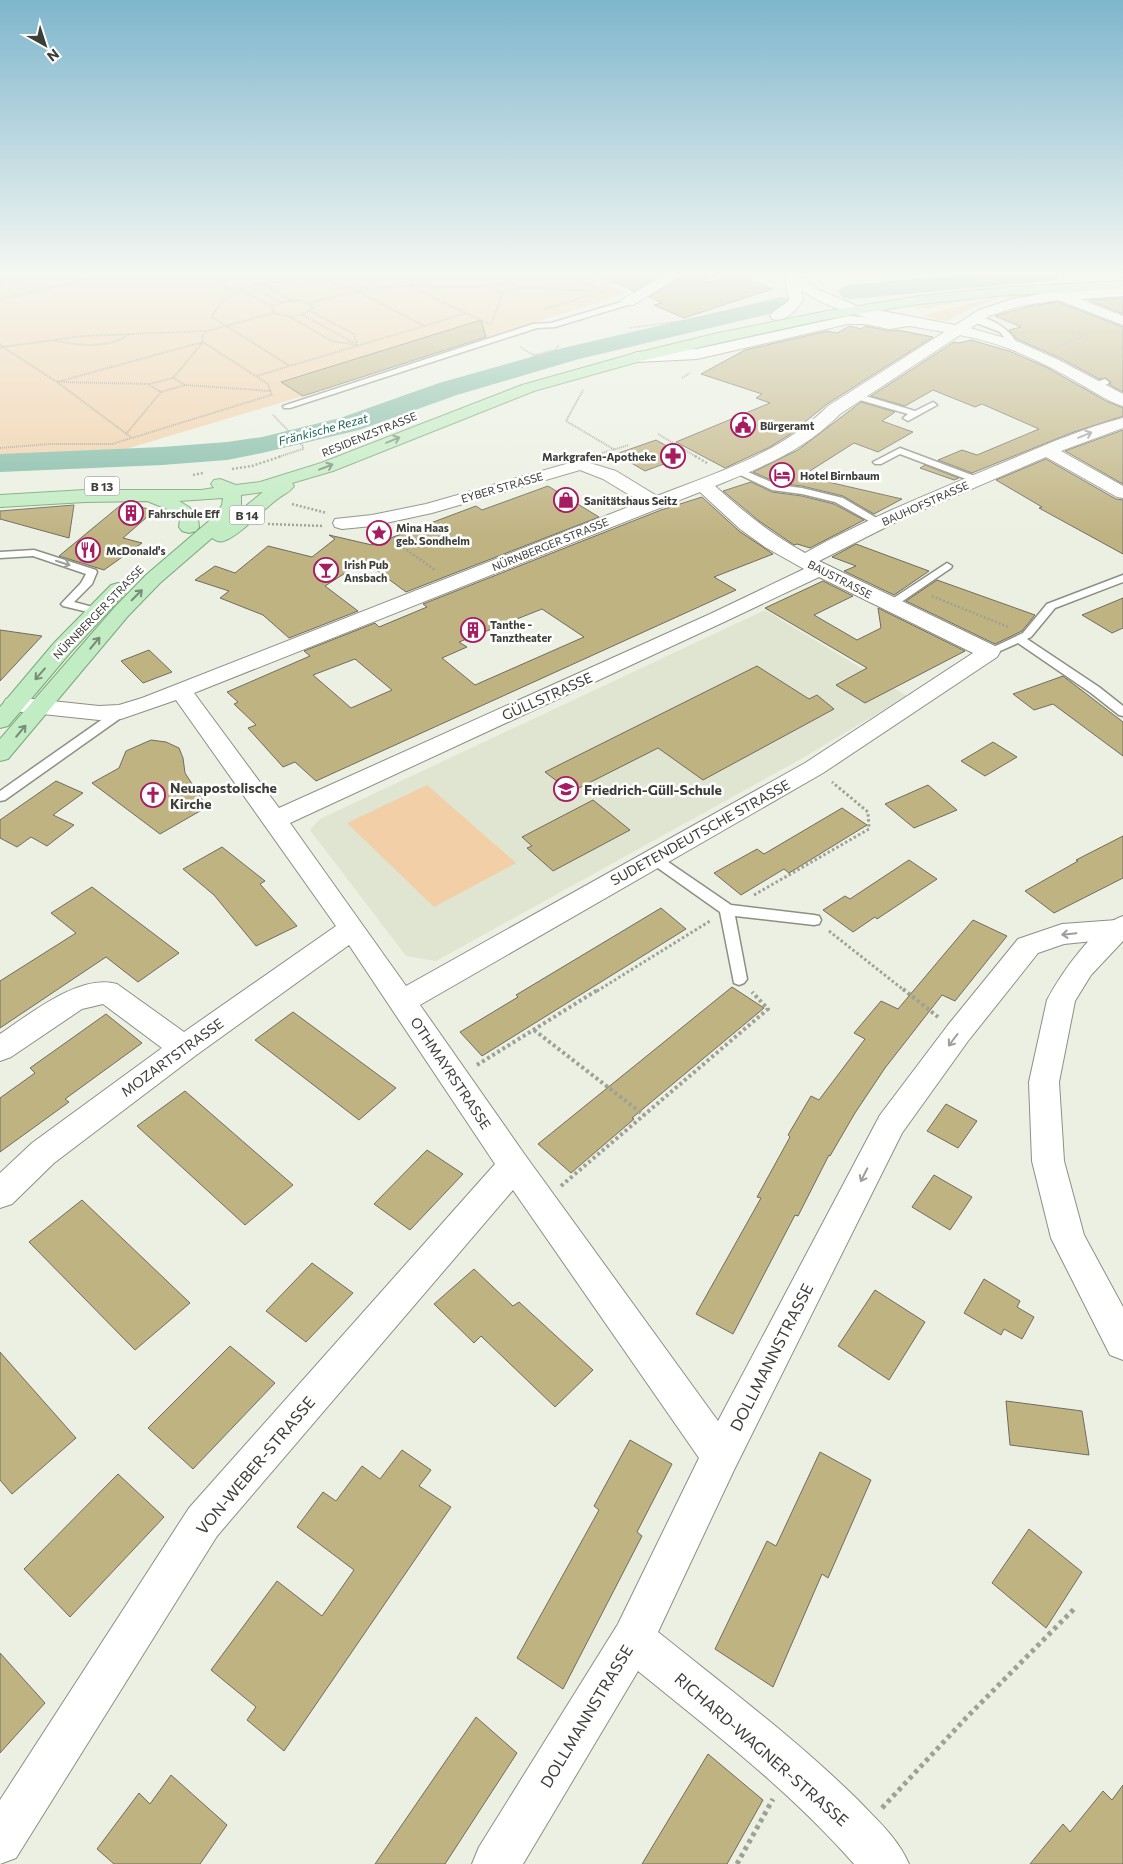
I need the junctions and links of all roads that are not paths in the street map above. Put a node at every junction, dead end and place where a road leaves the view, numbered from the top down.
1 (427, 361) edge
2 (591, 361) edge
3 (613, 361) edge
4 (904, 361) edge
5 (1050, 361) edge
6 (558, 370) junction
7 (856, 396) junction
8 (1123, 401) edge
9 (933, 405) dead end
10 (287, 406) road end
11 (916, 414) junction
12 (904, 420) dead end
13 (1123, 423) edge
14 (1048, 451) junction
15 (878, 462) dead end
16 (733, 473) junction
17 (304, 476) junction
18 (977, 480) junction
19 (218, 481) junction
20 (703, 484) junction
21 (0, 491) edge
22 (1123, 493) edge
23 (131, 496) junction
24 (0, 500) edge
25 (654, 502) junction
26 (342, 523) road end
27 (880, 523) junction
28 (189, 527) junction
29 (188, 550) junction
30 (0, 555) edge
31 (812, 565) junction
32 (947, 566) dead end
33 (1123, 578) edge
34 (890, 605) junction
35 (96, 612) junction
36 (1023, 637) junction
37 (989, 652) junction
38 (181, 691) junction
39 (41, 707) junction
40 (7, 712) edge
41 (121, 712) junction
42 (1123, 712) edge
43 (0, 754) edge
44 (0, 797) edge
45 (274, 820) junction
46 (653, 858) junction
47 (727, 910) junction
48 (814, 920) road end
49 (1120, 928) edge
50 (352, 929) junction
51 (739, 980) road end
52 (403, 1001) junction
53 (184, 1048) junction
54 (0, 1049) edge
55 (514, 1165) junction
56 (0, 1194) edge
57 (1123, 1343) edge
58 (720, 1456) junction
59 (633, 1639) junction
60 (0, 1842) edge
61 (872, 1849) edge
62 (496, 1864) edge

1 - 10 lane
2 - 6 main road, RESIDENZSTRASSE / B 13
3 - 6 main road, RESIDENZSTRASSE / B 13
4 - 7 street, NÜRNBERGER STRASSE
5 - 8 street
17 -> 6 main road, RESIDENZSTRASSE / B 13
6 - 19 main road, RESIDENZSTRASSE / B 13
7 - 11 lane
7 - 16 street, NÜRNBERGER STRASSE
9 - 11 lane
11 - 12 lane
14 -> 13 street, BAUHOFSTRASSE
14 - 18 street, BAUHOFSTRASSE
14 - 22 street
15 - 18 lane
16 - 20 street, NÜRNBERGER STRASSE
16 - 27 lane
17 - 19 main road, B 13
17 - 29 main road, NÜRNBERGER STRASSE / B 14
18 - 27 street, BAUHOFSTRASSE
19 - 21 main road, B 13
19 - 23 main road, B 13
19 - 28 main road, NÜRNBERGER STRASSE
19 - 29 main road, NÜRNBERGER STRASSE / B 14
20 - 25 street, NÜRNBERGER STRASSE
20 - 31 street, BAUSTRASSE
23 - 24 main road, B 13
23 - 28 main road, B 13
25 - 26 street, EYBER STRASSE
25 - 38 street, NÜRNBERGER STRASSE
27 - 31 street, BAUHOFSTRASSE
28 - 35 main road, NÜRNBERGER STRASSE
39 -> 29 main road, NÜRNBERGER STRASSE / B 14
30 -> 35 lane
31 - 34 street, BAUSTRASSE
31 - 45 street, GÜLLSTRASSE
32 - 34 lane
33 - 36 lane
34 - 37 street, BAUSTRASSE
35 -> 40 main road, NÜRNBERGER STRASSE
36 - 37 lane
36 - 42 lane
37 - 46 street, SUDETENDEUTSCHE STRASSE
38 - 41 street, NÜRNBERGER STRASSE
38 - 45 street, OTHMAYRSTRASSE
39 - 40 street, NÜRNBERGER STRASSE
39 - 41 street, NÜRNBERGER STRASSE
43 -> 39 main road, NÜRNBERGER STRASSE / B 14
41 - 44 lane, NÜRNBERGER STRASSE
45 - 50 street, OTHMAYRSTRASSE
46 - 47 lane
46 - 52 street, SUDETENDEUTSCHE STRASSE
47 - 48 lane
47 - 51 lane
49 - 57 street
49 -> 58 street, DOLLMANNSTRASSE
50 - 52 street, OTHMAYRSTRASSE
50 - 53 street, MOZARTSTRASSE
52 - 55 street, OTHMAYRSTRASSE
53 - 54 street
53 - 56 street, MOZARTSTRASSE
55 - 58 street, OTHMAYRSTRASSE
55 - 60 street, VON-WEBER-STRASSE
58 - 59 street, DOLLMANNSTRASSE
59 - 61 street, RICHARD-WAGNER-STRASSE
59 - 62 street, DOLLMANNSTRASSE

